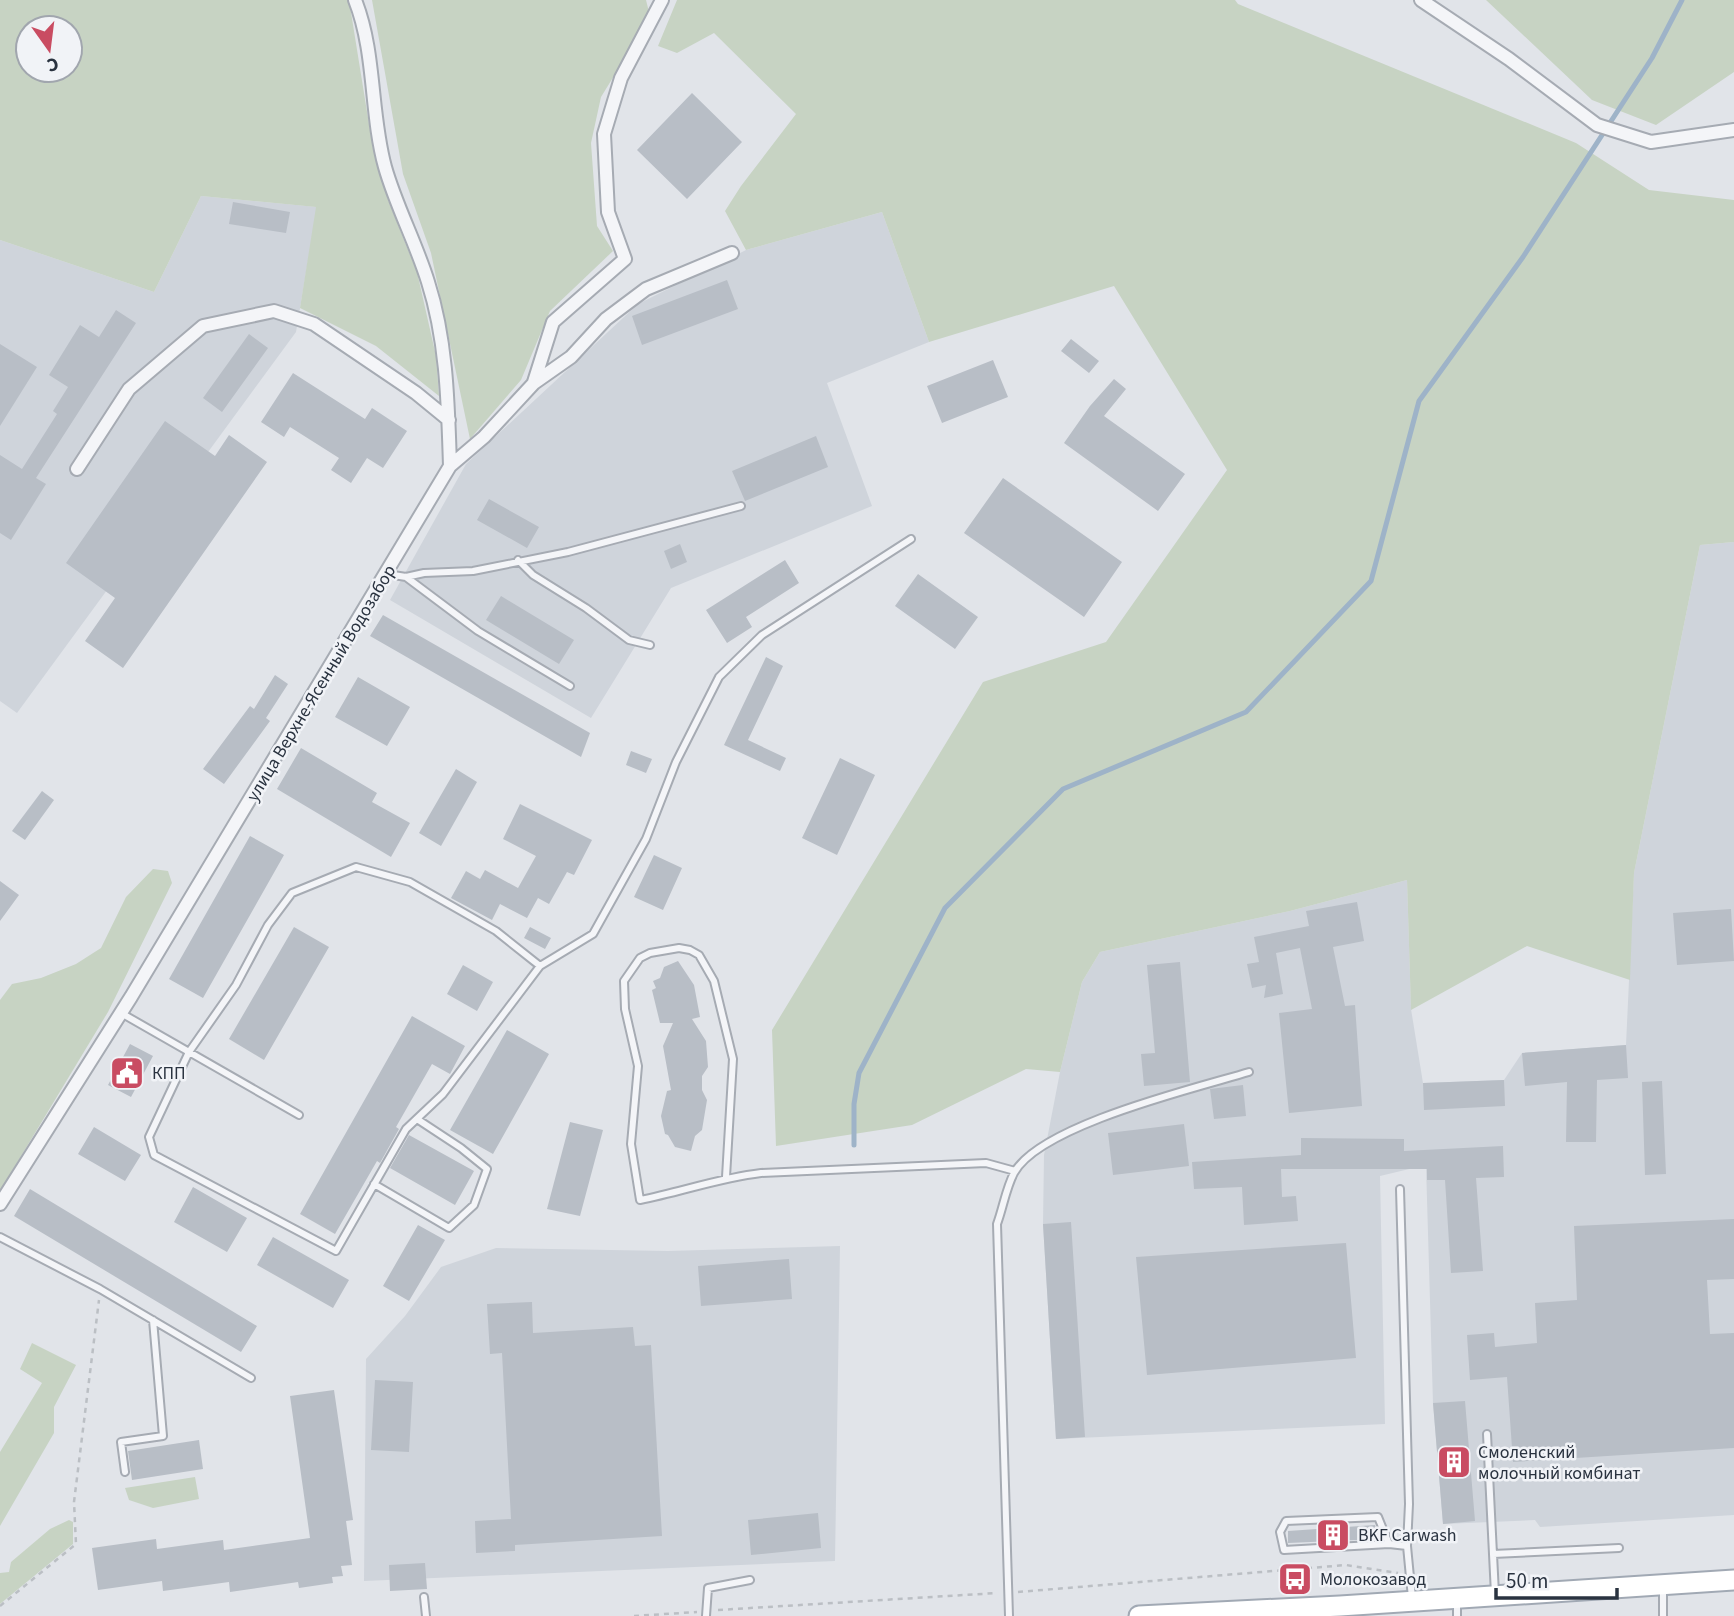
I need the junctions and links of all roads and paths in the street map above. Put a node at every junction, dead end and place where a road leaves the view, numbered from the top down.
1 (355, 0) edge
2 (662, 0) edge
3 (1420, 0) edge
4 (1734, 130) edge
5 (732, 253) dead end
6 (534, 383) junction
7 (449, 420) junction
8 (450, 466) junction
9 (77, 469) dead end
10 (741, 506) dead end
11 (911, 539) dead end
12 (518, 561) junction
13 (387, 574) junction
14 (406, 577) junction
15 (650, 645) dead end
16 (570, 686) dead end
17 (540, 966) junction
18 (121, 1013) junction
19 (189, 1052) junction
20 (1249, 1072) dead end
21 (299, 1115) dead end
22 (417, 1119) junction
23 (1015, 1171) junction
24 (726, 1177) junction
25 (374, 1184) junction
26 (1400, 1189) dead end
27 (0, 1204) edge
28 (0, 1237) edge
29 (100, 1290) junction
30 (153, 1320) junction
31 (251, 1378) dead end
32 (1487, 1434) dead end
33 (125, 1472) dead end
34 (1389, 1544) junction
35 (1407, 1546) junction
36 (1619, 1548) dead end
37 (1493, 1554) junction
38 (1410, 1573) junction
39 (750, 1580) dead end
40 (1734, 1580) edge
41 (1663, 1585) junction
42 (1008, 1592) junction
43 (1495, 1596) junction
44 (424, 1597) dead end
45 (1412, 1602) junction
46 (0, 1606) edge
47 (1457, 1607) edge
48 (1344, 1611) edge
49 (706, 1613) edge
50 (654, 1615) edge
51 (426, 1616) edge
52 (634, 1616) edge
53 (1009, 1616) edge
54 (1139, 1616) edge
55 (1663, 1616) edge

1 - 7 street
2 - 6 street
3 - 4 street
5 - 6 street, улица Верхне-Ясенный Водозабор
6 - 8 street, улица Верхне-Ясенный Водозабор
7 - 8 street
7 - 9 street
8 - 13 street, улица Верхне-Ясенный Водозабор
10 - 12 lane
11 - 17 lane
12 - 14 lane
12 - 15 lane
13 - 14 lane
13 - 18 street, улица Верхне-Ясенный Водозабор
14 - 16 lane
17 - 19 lane
17 - 22 lane
18 - 19 lane
18 - 27 street, улица Верхне-Ясенный Водозабор
19 - 21 lane
19 - 25 lane
20 - 23 lane
22 - 25 lane
22 - 25 lane
23 - 24 lane
23 - 42 lane
24 - 24 lane
26 - 35 lane
28 - 29 lane
29 - 30 lane
29 - 46 path
30 - 31 lane
30 - 33 lane
32 - 37 lane
34 - 34 lane
34 - 35 lane
35 - 38 lane
36 - 37 lane
37 - 43 lane
38 - 42 path
38 - 45 lane
39 - 49 lane
40 - 41 main road
41 - 43 main road
41 - 55 lane
42 - 49 path
42 - 53 lane
43 - 47 main road
44 - 51 lane
45 - 47 main road
45 - 48 main road
48 - 54 main road
49 - 50 path
50 - 52 path

